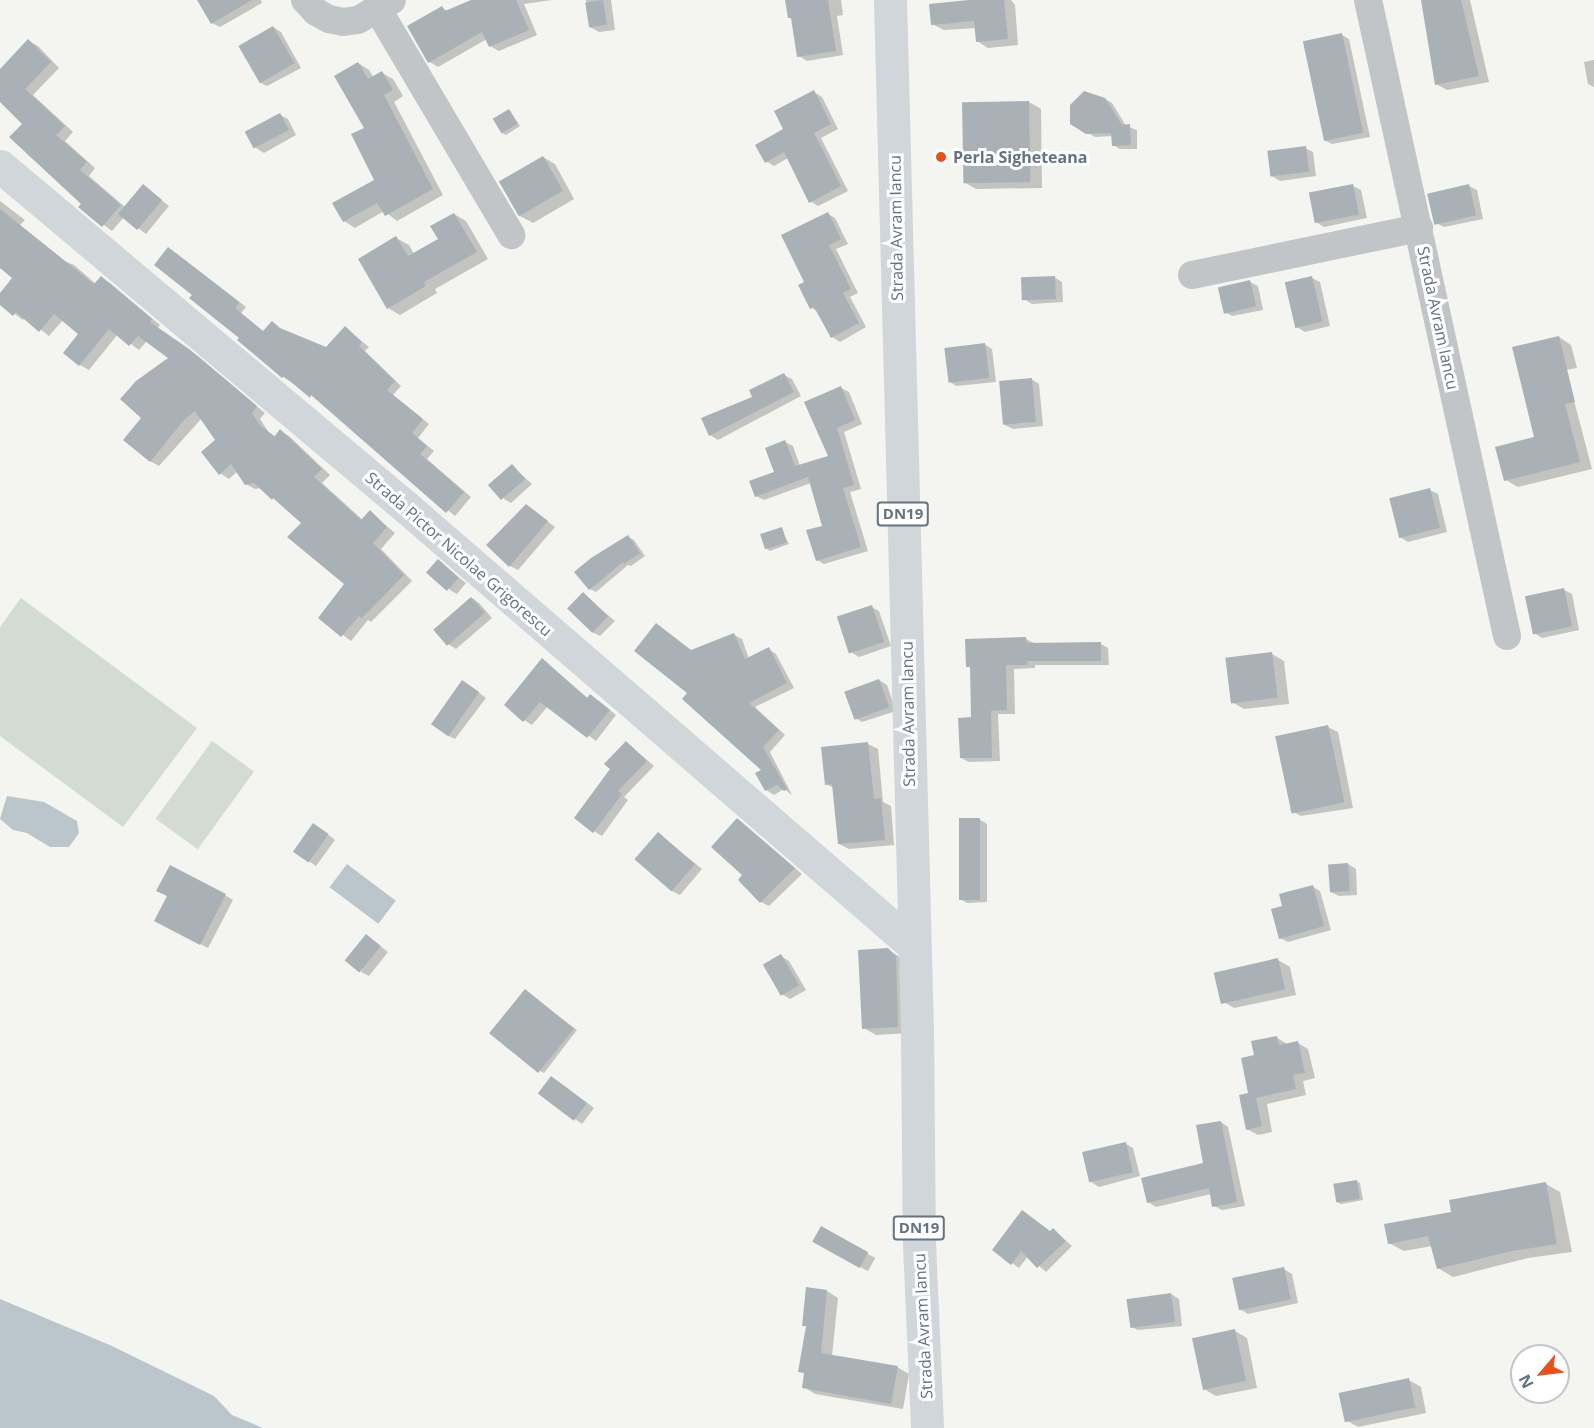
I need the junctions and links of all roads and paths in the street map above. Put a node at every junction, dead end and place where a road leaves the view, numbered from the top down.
1 (305, 0) edge
2 (890, 0) edge
3 (1368, 0) edge
4 (384, 4) edge
5 (0, 166) edge
6 (1419, 228) junction
7 (511, 236) dead end
8 (1192, 275) dead end
9 (1507, 636) dead end
10 (914, 946) junction
11 (927, 1428) edge

1 - 4 street
2 - 10 main road, Strada Avram Iancu / DN19
3 - 6 street, Strada Avram Iancu
4 - 7 street
5 - 10 main road, Strada Pictor Nicolae Grigorescu
6 - 8 street
6 - 9 street, Strada Avram Iancu
10 - 11 main road, Strada Avram Iancu / DN19

